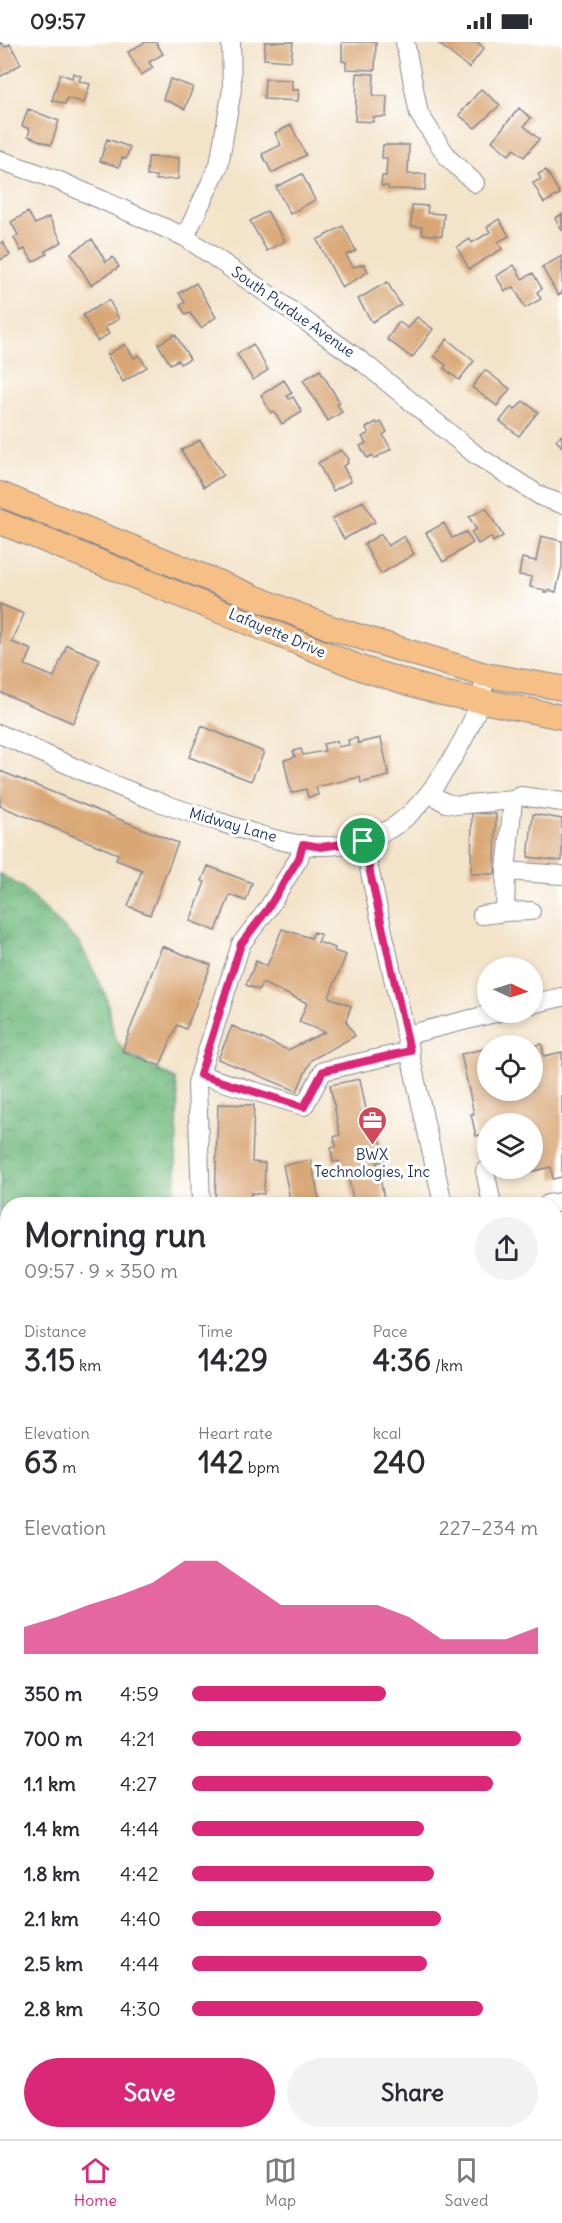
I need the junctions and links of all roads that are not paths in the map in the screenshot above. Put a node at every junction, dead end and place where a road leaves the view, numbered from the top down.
1 (231, 42) edge
2 (405, 42) edge
3 (0, 160) edge
4 (476, 183) dead end
5 (184, 237) junction
6 (0, 494) edge
7 (562, 504) edge
8 (0, 522) edge
9 (485, 675) junction
10 (562, 688) edge
11 (480, 701) junction
12 (562, 717) edge
13 (0, 734) edge
14 (430, 794) junction
15 (513, 800) junction
16 (562, 802) edge
17 (363, 841) junction
18 (303, 844) junction
19 (506, 871) junction
20 (562, 875) edge
21 (531, 911) dead end
22 (504, 912) junction
23 (482, 915) dead end
24 (562, 997) edge
25 (543, 1001) edge
26 (477, 1019) edge
27 (408, 1043) junction
28 (200, 1075) junction
29 (487, 1179) edge
30 (201, 1197) edge
31 (441, 1197) edge
32 (491, 1197) edge

1 - 5 street
2 - 4 street
3 - 5 street, South Purdue Avenue
5 - 7 street, South Purdue Avenue
6 - 9 main road, Lafayette Drive
8 - 11 main road, Lafayette Drive
9 - 10 main road, Lafayette Drive
9 - 11 street, Midway Lane
11 - 12 main road, Lafayette Drive
11 - 14 street, Midway Lane
13 - 18 street, Midway Lane
14 - 15 street
14 - 17 street, Midway Lane
15 - 16 street
15 - 19 street
17 - 18 street, Midway Lane
17 - 27 street
18 - 28 street
19 - 20 street
19 - 22 street
21 - 22 street
22 - 23 street
24 - 25 street
26 - 27 street
27 - 28 street
27 - 31 street
28 - 30 street
29 - 32 street

